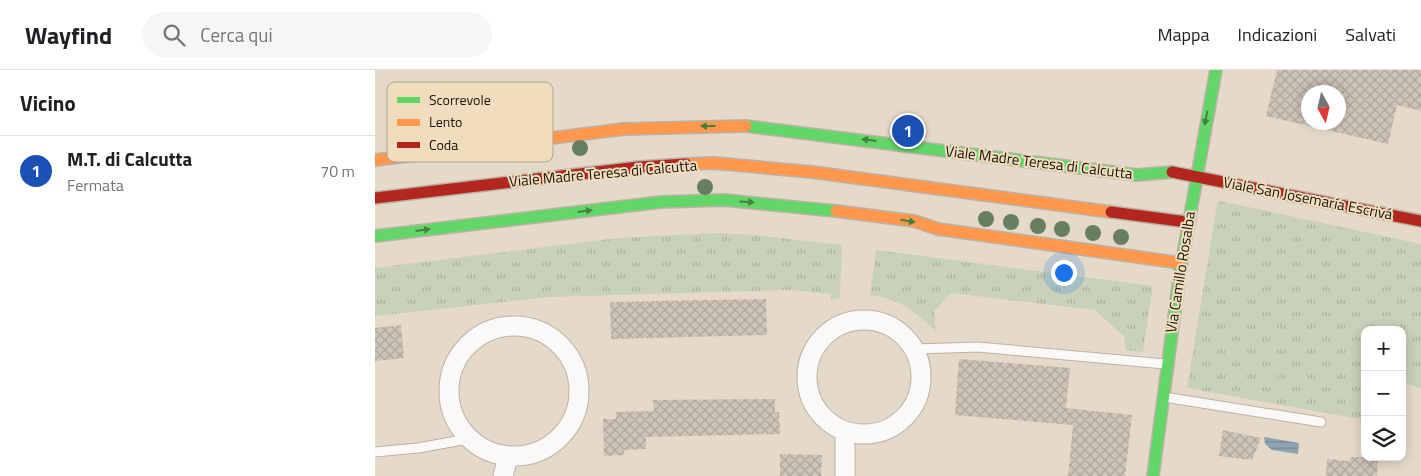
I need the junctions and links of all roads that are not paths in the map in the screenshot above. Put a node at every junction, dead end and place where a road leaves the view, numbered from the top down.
1 (1216, 70) edge
2 (553, 138) edge
3 (1195, 175) junction
4 (985, 194) junction
5 (375, 198) edge
6 (971, 207) dead end
7 (958, 218) dead end
8 (1421, 221) edge
9 (1187, 222) junction
10 (938, 229) junction
11 (375, 236) edge
12 (1181, 262) junction
13 (915, 349) junction
14 (1166, 364) junction
15 (1161, 396) junction
16 (1321, 422) dead end
17 (845, 432) junction
18 (469, 439) junction
19 (375, 452) edge
20 (508, 457) junction
21 (503, 476) edge
22 (845, 476) edge
23 (1153, 476) edge

1 -> 3 main road, Via Camillo Rosalba
3 -> 2 main road, Viale Madre Teresa di Calcutta
3 - 8 main road, Viale San Josemaría Escrivá
3 - 9 main road, Via Camillo Rosalba
4 - 5 main road, Viale Madre Teresa di Calcutta
4 - 6 main road
4 - 9 main road, Viale Madre Teresa di Calcutta
7 - 10 main road
9 - 12 main road, Via Camillo Rosalba
11 -> 10 main road
10 - 12 main road
12 - 14 main road, Via Camillo Rosalba
13 - 14 lane
13 - 17 street
13 - 17 street
14 - 15 main road, Via Camillo Rosalba
15 - 16 lane
15 - 23 main road, Via Camillo Rosalba
17 - 22 street
18 - 19 lane
18 - 20 street
18 - 20 street
20 - 21 street

